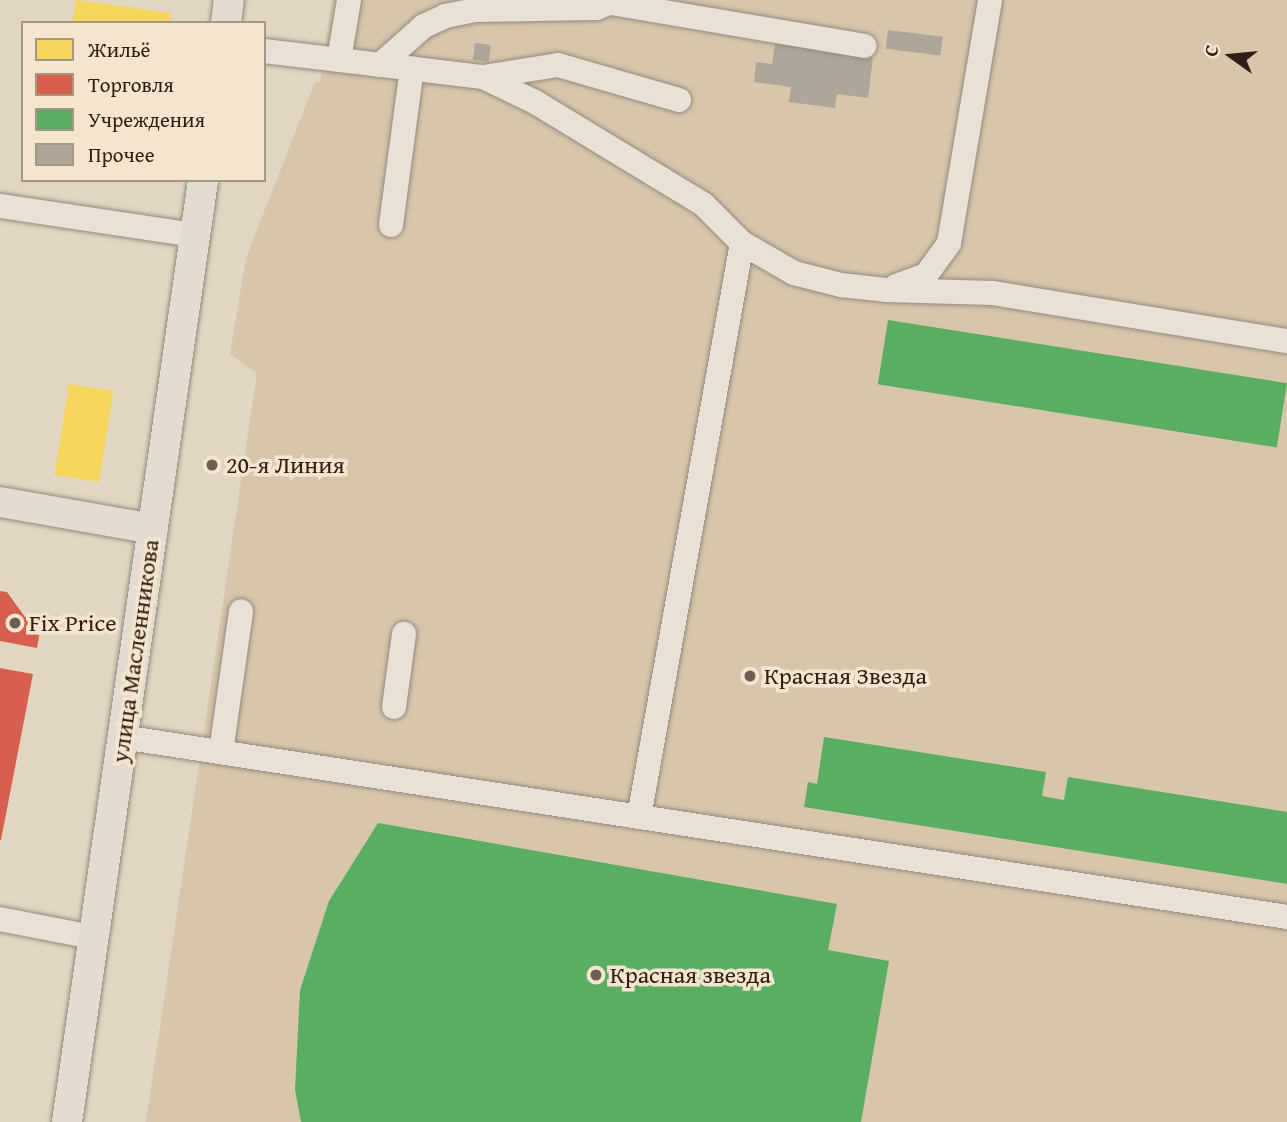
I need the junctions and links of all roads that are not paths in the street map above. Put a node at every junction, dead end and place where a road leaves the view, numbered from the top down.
1 (229, 0) edge
2 (349, 0) edge
3 (990, 0) edge
4 (614, 2) edge
5 (226, 21) edge
6 (864, 46) dead end
7 (266, 51) edge
8 (339, 60) junction
9 (380, 65) junction
10 (412, 68) junction
11 (483, 77) junction
12 (679, 100) dead end
13 (203, 182) edge
14 (0, 206) edge
15 (391, 225) dead end
16 (195, 235) junction
17 (742, 243) junction
18 (886, 290) junction
19 (1287, 341) edge
20 (0, 502) edge
21 (153, 529) junction
22 (241, 611) dead end
23 (404, 634) dead end
24 (394, 707) dead end
25 (122, 737) junction
26 (220, 752) junction
27 (639, 817) junction
28 (1287, 917) edge
29 (0, 919) edge
30 (93, 937) junction
31 (66, 1122) edge

1 - 5 main road
2 - 8 lane
3 - 18 lane
4 - 6 lane
4 - 9 lane
7 - 8 lane
8 - 9 lane
9 - 10 lane
10 - 11 lane
10 - 15 lane
11 - 12 lane
11 - 17 lane
13 - 16 main road, улица Масленникова
14 - 16 lane
16 - 21 main road, улица Масленникова
17 - 18 lane
17 - 27 lane
18 - 19 lane
20 - 21 main road
21 - 25 main road, улица Масленникова
22 - 26 lane
23 - 24 lane
25 - 26 lane
25 - 30 main road, улица Масленникова
26 - 27 lane
27 - 28 lane
29 - 30 lane
30 - 31 main road, улица Масленникова

